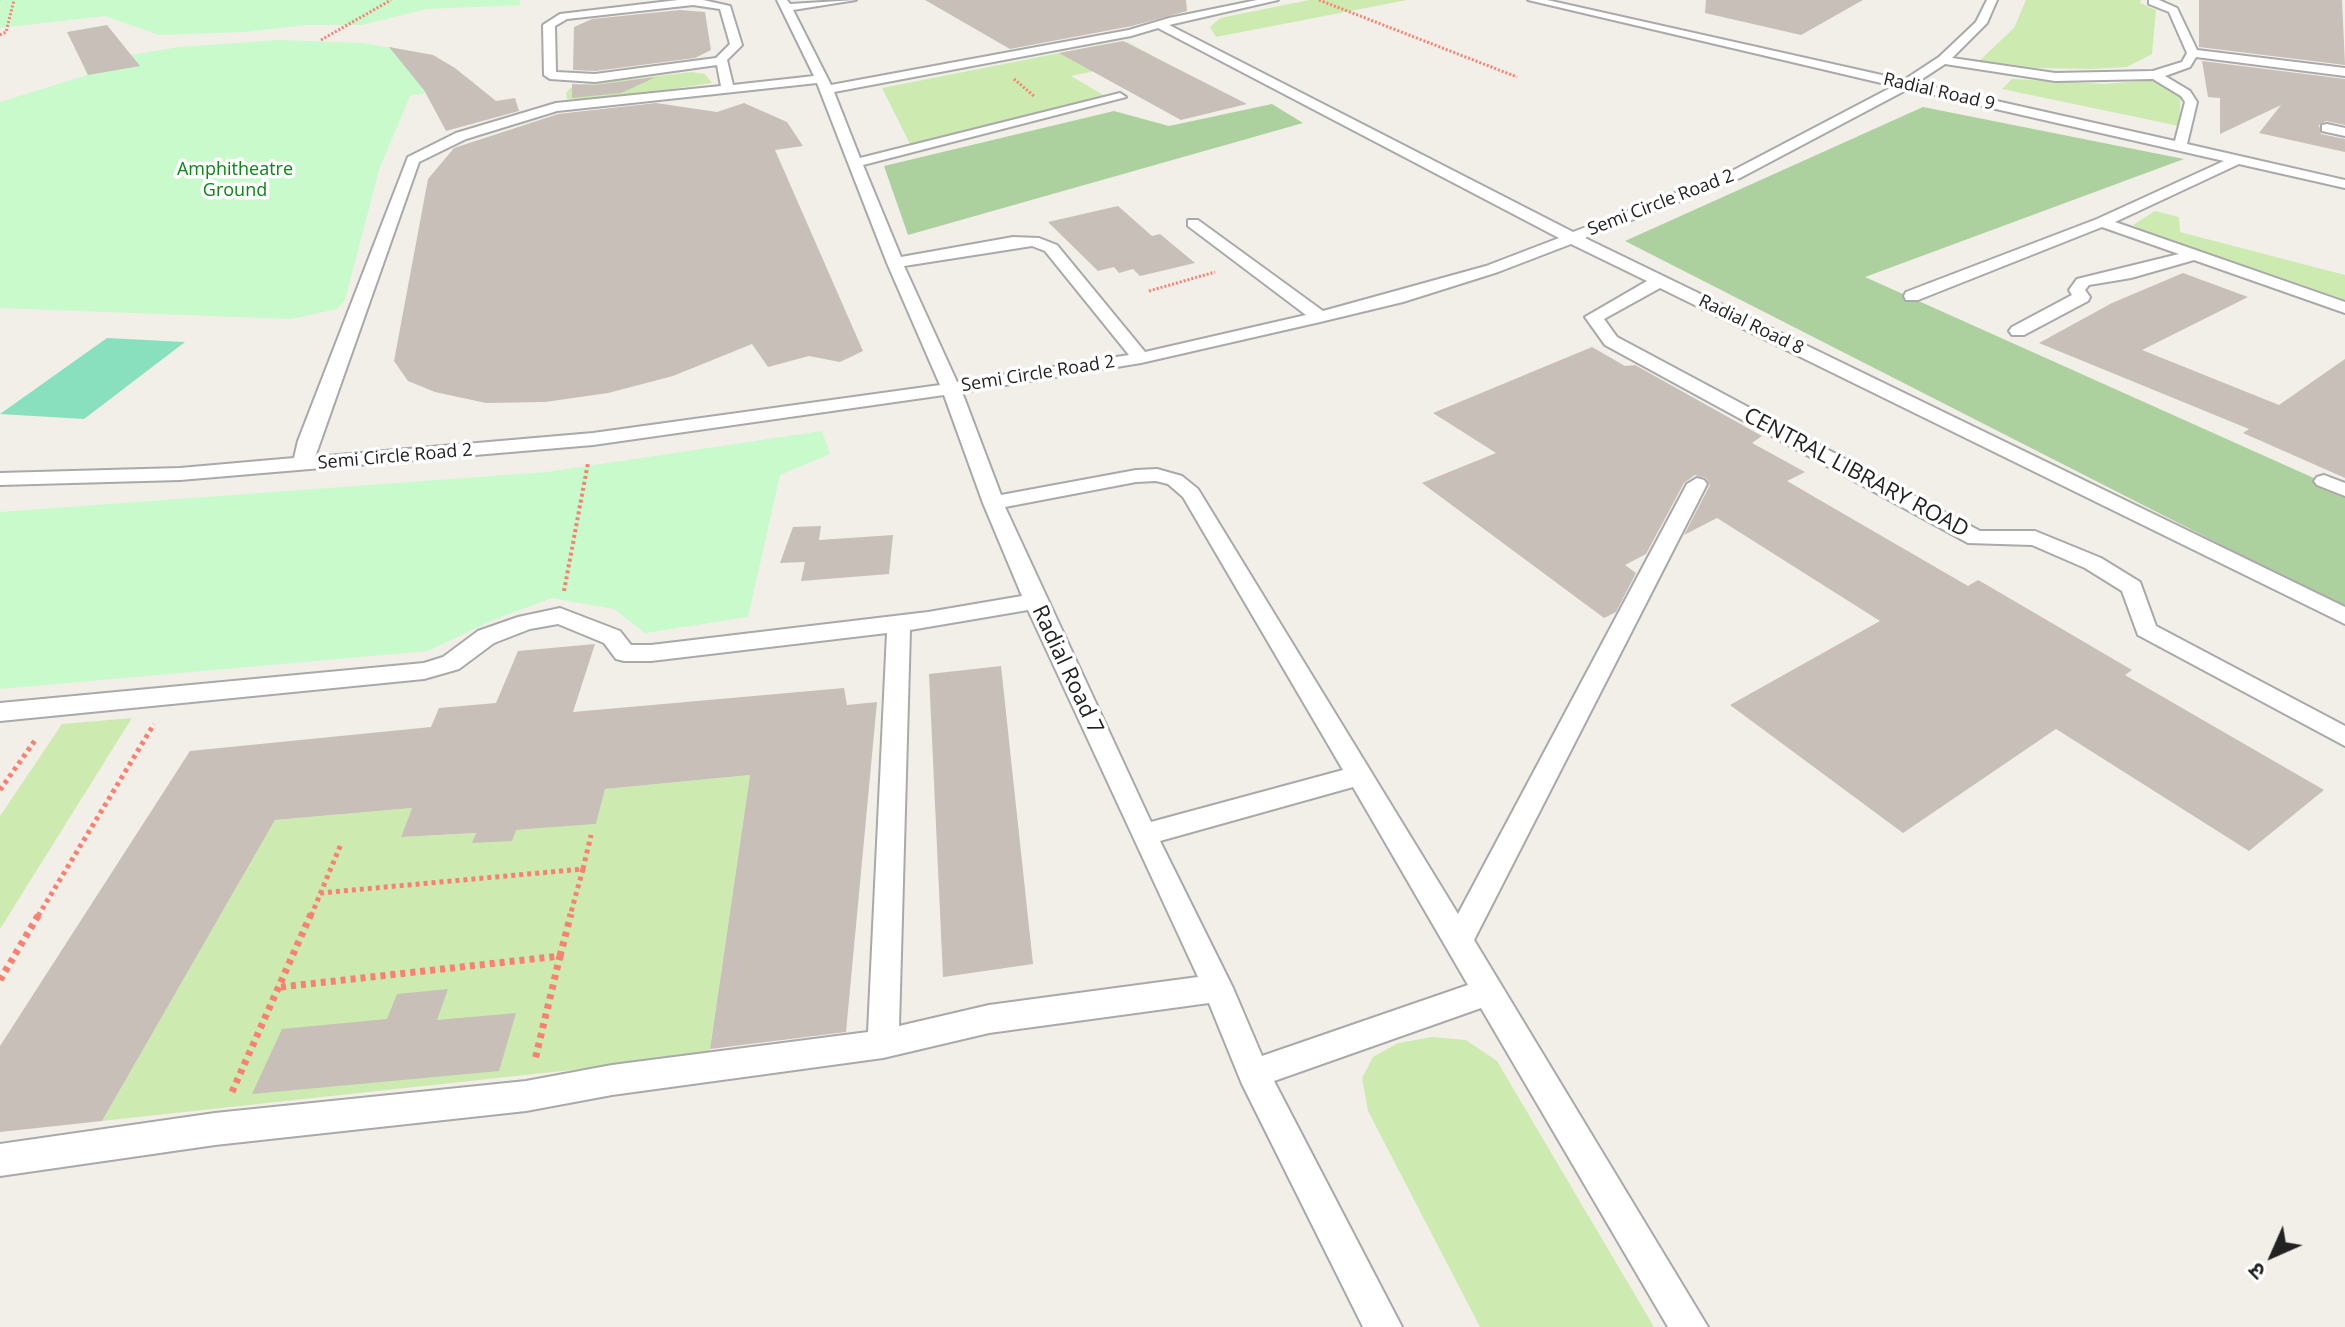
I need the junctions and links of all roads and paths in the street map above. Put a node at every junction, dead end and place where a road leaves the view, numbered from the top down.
1 (14, 0) edge
2 (391, 0) edge
3 (851, 0) edge
4 (1269, 0) edge
5 (1319, 0) edge
6 (1533, 0) edge
7 (2154, 0) edge
8 (1987, 2) edge
9 (783, 4) edge
10 (1161, 25) junction
11 (0, 35) edge
12 (321, 40) dead end
13 (2193, 53) junction
14 (988, 59) junction
15 (1943, 60) junction
16 (722, 61) junction
17 (2345, 72) edge
18 (2155, 75) junction
19 (1517, 77) dead end
20 (595, 78) junction
21 (824, 84) junction
22 (1905, 85) junction
23 (728, 89) junction
24 (1120, 97) dead end
25 (556, 107) junction
26 (1046, 117) junction
27 (2327, 128) dead end
28 (2345, 132) edge
29 (2180, 147) junction
30 (2237, 160) junction
31 (856, 163) junction
32 (2345, 184) edge
33 (2102, 222) junction
34 (1193, 223) dead end
35 (1572, 238) junction
36 (2194, 255) junction
37 (895, 263) junction
38 (1247, 263) junction
39 (1660, 281) junction
40 (1149, 291) dead end
41 (1912, 296) dead end
42 (2345, 308) edge
43 (1320, 317) junction
44 (2018, 331) dead end
45 (1141, 358) junction
46 (951, 388) junction
47 (593, 439) junction
48 (303, 465) junction
49 (0, 479) edge
50 (2324, 481) dead end
51 (1697, 484) dead end
52 (2345, 490) edge
53 (993, 503) junction
54 (1035, 601) junction
55 (560, 616) junction
56 (2345, 616) edge
57 (899, 623) junction
58 (171, 696) junction
59 (58, 707) junction
60 (0, 712) edge
61 (2345, 737) edge
62 (1357, 776) junction
63 (0, 790) edge
64 (591, 835) dead end
65 (1143, 835) junction
66 (341, 844) dead end
67 (583, 869) junction
68 (320, 893) junction
69 (1458, 942) junction
70 (560, 956) junction
71 (0, 980) edge
72 (281, 987) junction
73 (1218, 988) junction
74 (1488, 992) junction
75 (883, 1044) junction
76 (1253, 1074) junction
77 (526, 1096) junction
78 (215, 1129) junction
79 (0, 1160) edge
80 (1383, 1327) edge
81 (1689, 1327) edge

1 - 11 path
2 - 12 path
3 - 9 lane
4 - 10 lane
5 - 19 path
6 - 22 lane, Radial Road 9
7 - 13 lane
8 - 15 lane, Semi Circle Road 2
9 - 21 lane, Radial Road 7
10 - 14 lane
10 - 35 lane, Radial Road 8
13 - 17 lane
13 - 18 lane
14 - 21 lane
14 - 26 path
15 - 18 lane
15 - 22 lane, Semi Circle Road 2
16 - 20 lane
16 - 20 lane
16 - 23 lane
18 - 29 lane
20 - 25 lane
21 - 23 lane
21 - 31 lane, Radial Road 7
22 - 29 lane, Radial Road 9
22 - 35 lane, Semi Circle Road 2
23 - 25 lane
24 - 26 lane
25 - 48 lane
26 - 31 lane
27 - 28 lane
29 - 30 lane, Radial Road 9
30 - 32 lane, Radial Road 9
30 - 33 lane
31 - 37 lane, Radial Road 7
33 - 36 lane
33 - 41 lane
34 - 38 lane
35 - 39 lane, Radial Road 8
35 - 43 lane, Semi Circle Road 2
36 - 42 lane
36 - 44 lane
37 - 45 lane
37 - 46 lane, Radial Road 7
38 - 40 path
38 - 43 lane
39 - 56 lane, Radial Road 8
39 - 61 lane, CENTRAL LIBRARY ROAD
43 - 45 lane, Semi Circle Road 2
45 - 46 lane, Semi Circle Road 2
46 - 47 lane, Semi Circle Road 2
46 - 53 lane, Radial Road 7
47 - 48 lane, Semi Circle Road 2
47 - 55 path
48 - 49 lane, Semi Circle Road 2
50 - 52 lane
51 - 69 lane
53 - 54 lane, Radial Road 7
53 - 62 lane
54 - 57 lane
54 - 65 lane, Radial Road 7
55 - 57 lane
55 - 58 lane
57 - 75 lane
58 - 59 lane
58 - 71 path
59 - 60 lane
59 - 63 path
62 - 65 lane
62 - 69 lane
64 - 67 path
65 - 73 lane, Radial Road 7
66 - 68 path
67 - 68 path
67 - 70 path
68 - 72 path
69 - 74 lane
70 - 72 path
70 - 77 path
72 - 78 path
73 - 75 lane
73 - 76 lane, Radial Road 7
74 - 76 lane
74 - 81 lane
75 - 77 lane
76 - 80 lane, Radial Road 7
77 - 78 lane
78 - 79 lane

